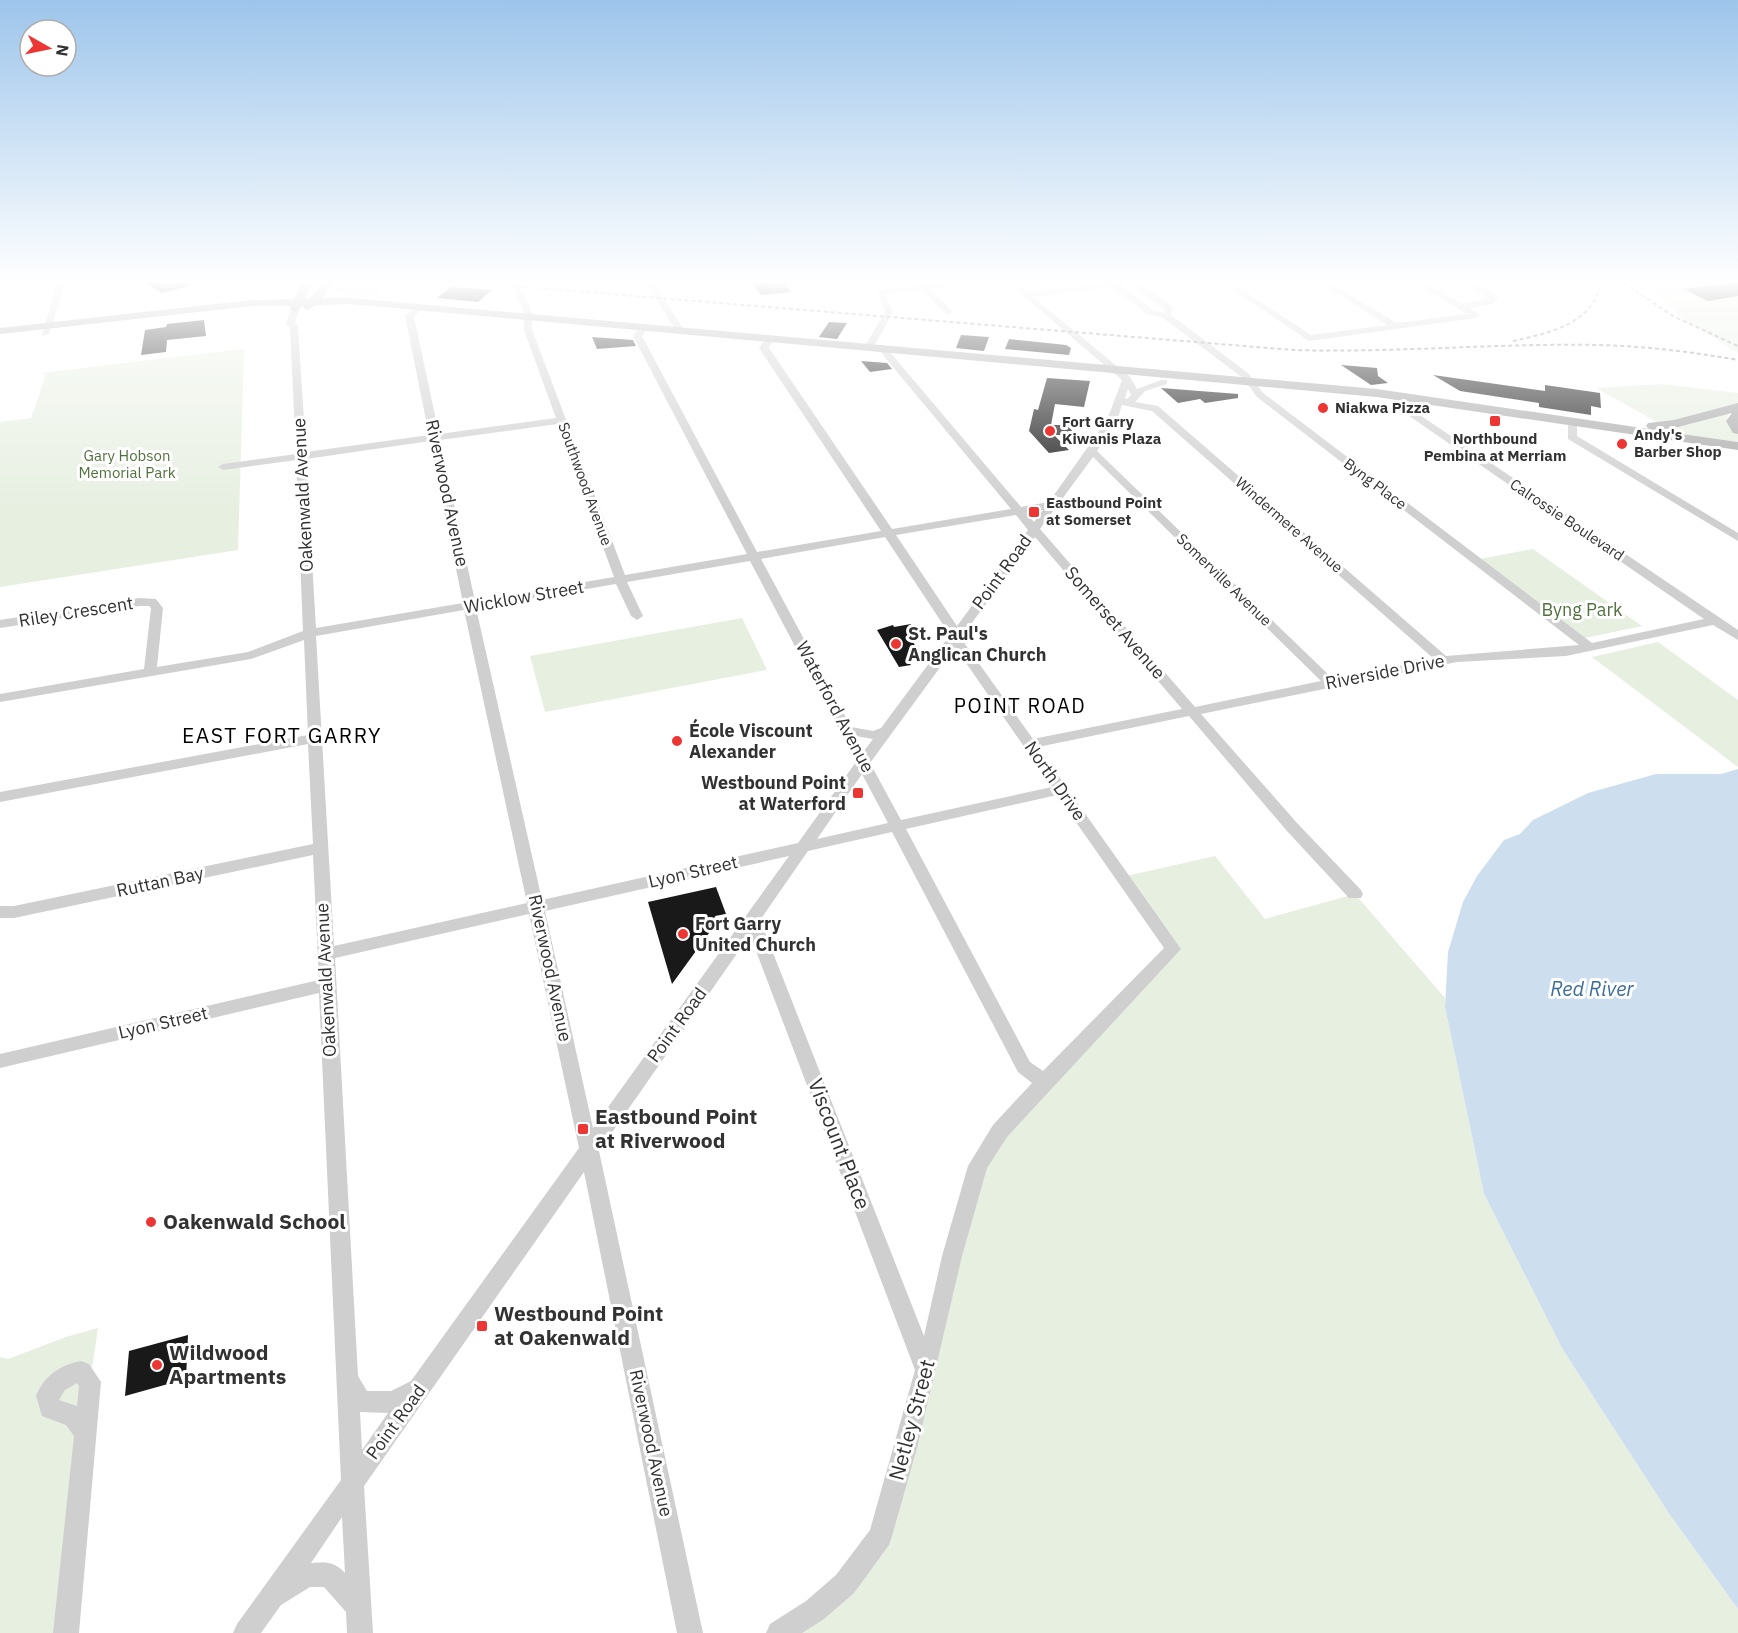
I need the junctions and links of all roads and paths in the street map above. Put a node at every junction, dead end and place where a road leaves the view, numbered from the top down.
1 (296, 359) edge
2 (418, 359) edge
3 (541, 359) edge
4 (655, 359) edge
5 (777, 359) edge
6 (889, 359) edge
7 (902, 359) edge
8 (1012, 359) edge
9 (1101, 359) edge
10 (1220, 359) edge
11 (1111, 368) junction
12 (1165, 378) junction
13 (1127, 379) junction
14 (1254, 386) junction
15 (1128, 399) junction
16 (1397, 399) junction
17 (1738, 407) edge
18 (1738, 413) edge
19 (562, 420) junction
20 (1594, 424) junction
21 (1573, 425) junction
22 (1738, 430) edge
23 (435, 438) junction
24 (1738, 446) edge
25 (1092, 451) junction
26 (1738, 455) edge
27 (301, 456) junction
28 (223, 467) dead end
29 (1052, 505) junction
30 (1018, 510) junction
31 (1034, 530) junction
32 (888, 533) junction
33 (1738, 538) edge
34 (754, 556) junction
35 (621, 580) junction
36 (470, 606) junction
37 (941, 612) junction
38 (973, 612) junction
39 (637, 616) dead end
40 (1715, 621) junction
41 (0, 624) edge
42 (310, 633) junction
43 (957, 635) junction
44 (1738, 636) edge
45 (1589, 647) junction
46 (941, 656) junction
47 (969, 659) junction
48 (1444, 661) junction
49 (150, 672) junction
50 (1330, 683) junction
51 (0, 698) edge
52 (1192, 711) junction
53 (848, 731) junction
54 (886, 731) junction
55 (315, 738) junction
56 (1030, 744) junction
57 (864, 761) junction
58 (1060, 790) junction
59 (0, 797) edge
60 (897, 826) junction
61 (805, 846) junction
62 (320, 848) junction
63 (1355, 894) dead end
64 (536, 906) junction
65 (0, 912) edge
66 (752, 920) junction
67 (326, 954) junction
68 (326, 985) junction
69 (0, 1062) edge
70 (1044, 1082) junction
71 (588, 1148) junction
72 (978, 1166) joint
73 (925, 1368) junction
74 (345, 1377) junction
75 (421, 1388) junction
76 (85, 1434) dead end
77 (351, 1485) junction
78 (268, 1601) junction
79 (358, 1606) junction
80 (66, 1633) edge
81 (246, 1633) edge
82 (360, 1633) edge
83 (690, 1633) edge
84 (779, 1633) edge

1 - 27 street, Oakenwald Avenue
2 - 23 street, Riverwood Avenue
3 - 19 street, Southwood Avenue
4 - 34 street, Waterford Avenue
5 - 32 street, North Drive
6 - 30 street, Somerset Avenue
7 - 13 main road
8 - 11 main road
9 - 11 street
10 - 14 street, Byng Place
11 - 12 main road
11 - 13 street
12 - 13 main road
12 - 14 main road
12 - 15 street
13 - 15 street, Point Road
13 - 15 street
14 - 16 main road
14 - 45 street, Byng Place
15 - 25 street, Point Road
15 - 48 street, Windermere Avenue
16 - 21 main road
16 - 40 street, Calrossie Boulevard
17 - 20 main road
18 - 22 main road
19 - 23 street
19 - 35 street, Southwood Avenue
20 - 21 main road
20 - 24 main road
21 - 26 main road
21 - 33 street
23 - 27 street
23 - 36 street, Riverwood Avenue
25 - 29 street, Point Road
25 - 50 street, Somerville Avenue
27 - 28 street
27 - 42 street, Oakenwald Avenue
29 - 30 street, Wicklow Street
29 - 31 street, Point Road
30 - 31 street, Somerset Avenue
30 - 32 street, Wicklow Street
31 - 38 street, Point Road
31 - 52 street, Somerset Avenue
32 - 34 street, Wicklow Street
32 - 37 street, North Drive
34 - 35 street, Wicklow Street
34 - 53 street, Waterford Avenue
35 - 36 street, Wicklow Street
35 - 39 street, Southwood Avenue
36 - 42 street, Wicklow Street
36 - 64 street, Riverwood Avenue
37 - 38 street
37 - 43 street, North Drive
38 - 43 street, Point Road
40 - 44 street
40 - 45 street, Riverside Drive
41 - 49 street, Riley Crescent
42 - 49 street, Wicklow Street
42 - 55 street, Oakenwald Avenue
43 - 46 street, Point Road
43 - 47 street, North Drive
45 - 48 street, Riverside Drive
46 - 47 street
46 - 54 street, Point Road
47 - 56 street, North Drive
48 - 50 street, Riverside Drive
49 - 51 street, Wicklow Street
50 - 52 street, Riverside Drive
52 - 56 street, Riverside Drive
52 - 63 street, Somerset Avenue
53 - 54 street
53 - 57 street, Waterford Avenue
54 - 57 street, Point Road
55 - 59 street
55 - 62 street, Oakenwald Avenue
56 - 58 street, North Drive
57 - 60 street, Waterford Avenue
57 - 61 street, Point Road
58 - 60 street, Lyon Street
58 - 70 street, North Drive
60 - 61 street, Lyon Street
60 - 70 street, Waterford Avenue
61 - 64 street, Lyon Street
61 - 66 street, Point Road
62 - 65 street, Ruttan Bay
62 - 67 street, Oakenwald Avenue
64 - 67 street, Lyon Street
64 - 71 street, Riverwood Avenue
66 - 71 street, Point Road
66 - 73 street, Viscount Place
67 - 68 street, Oakenwald Avenue
68 - 69 street, Lyon Street
68 - 74 street, Oakenwald Avenue
70 - 72 street, North Drive
71 - 75 street, Point Road
71 - 83 street, Riverwood Avenue
72 - 73 street, Netley Street
73 - 84 street, Netley Street
74 - 75 street
74 - 77 street, Oakenwald Avenue
75 - 77 street, Point Road
76 - 80 street
77 - 78 street, Point Road
77 - 79 street, Oakenwald Avenue
78 - 79 street
78 - 81 street, Point Road
79 - 82 street, Oakenwald Avenue

